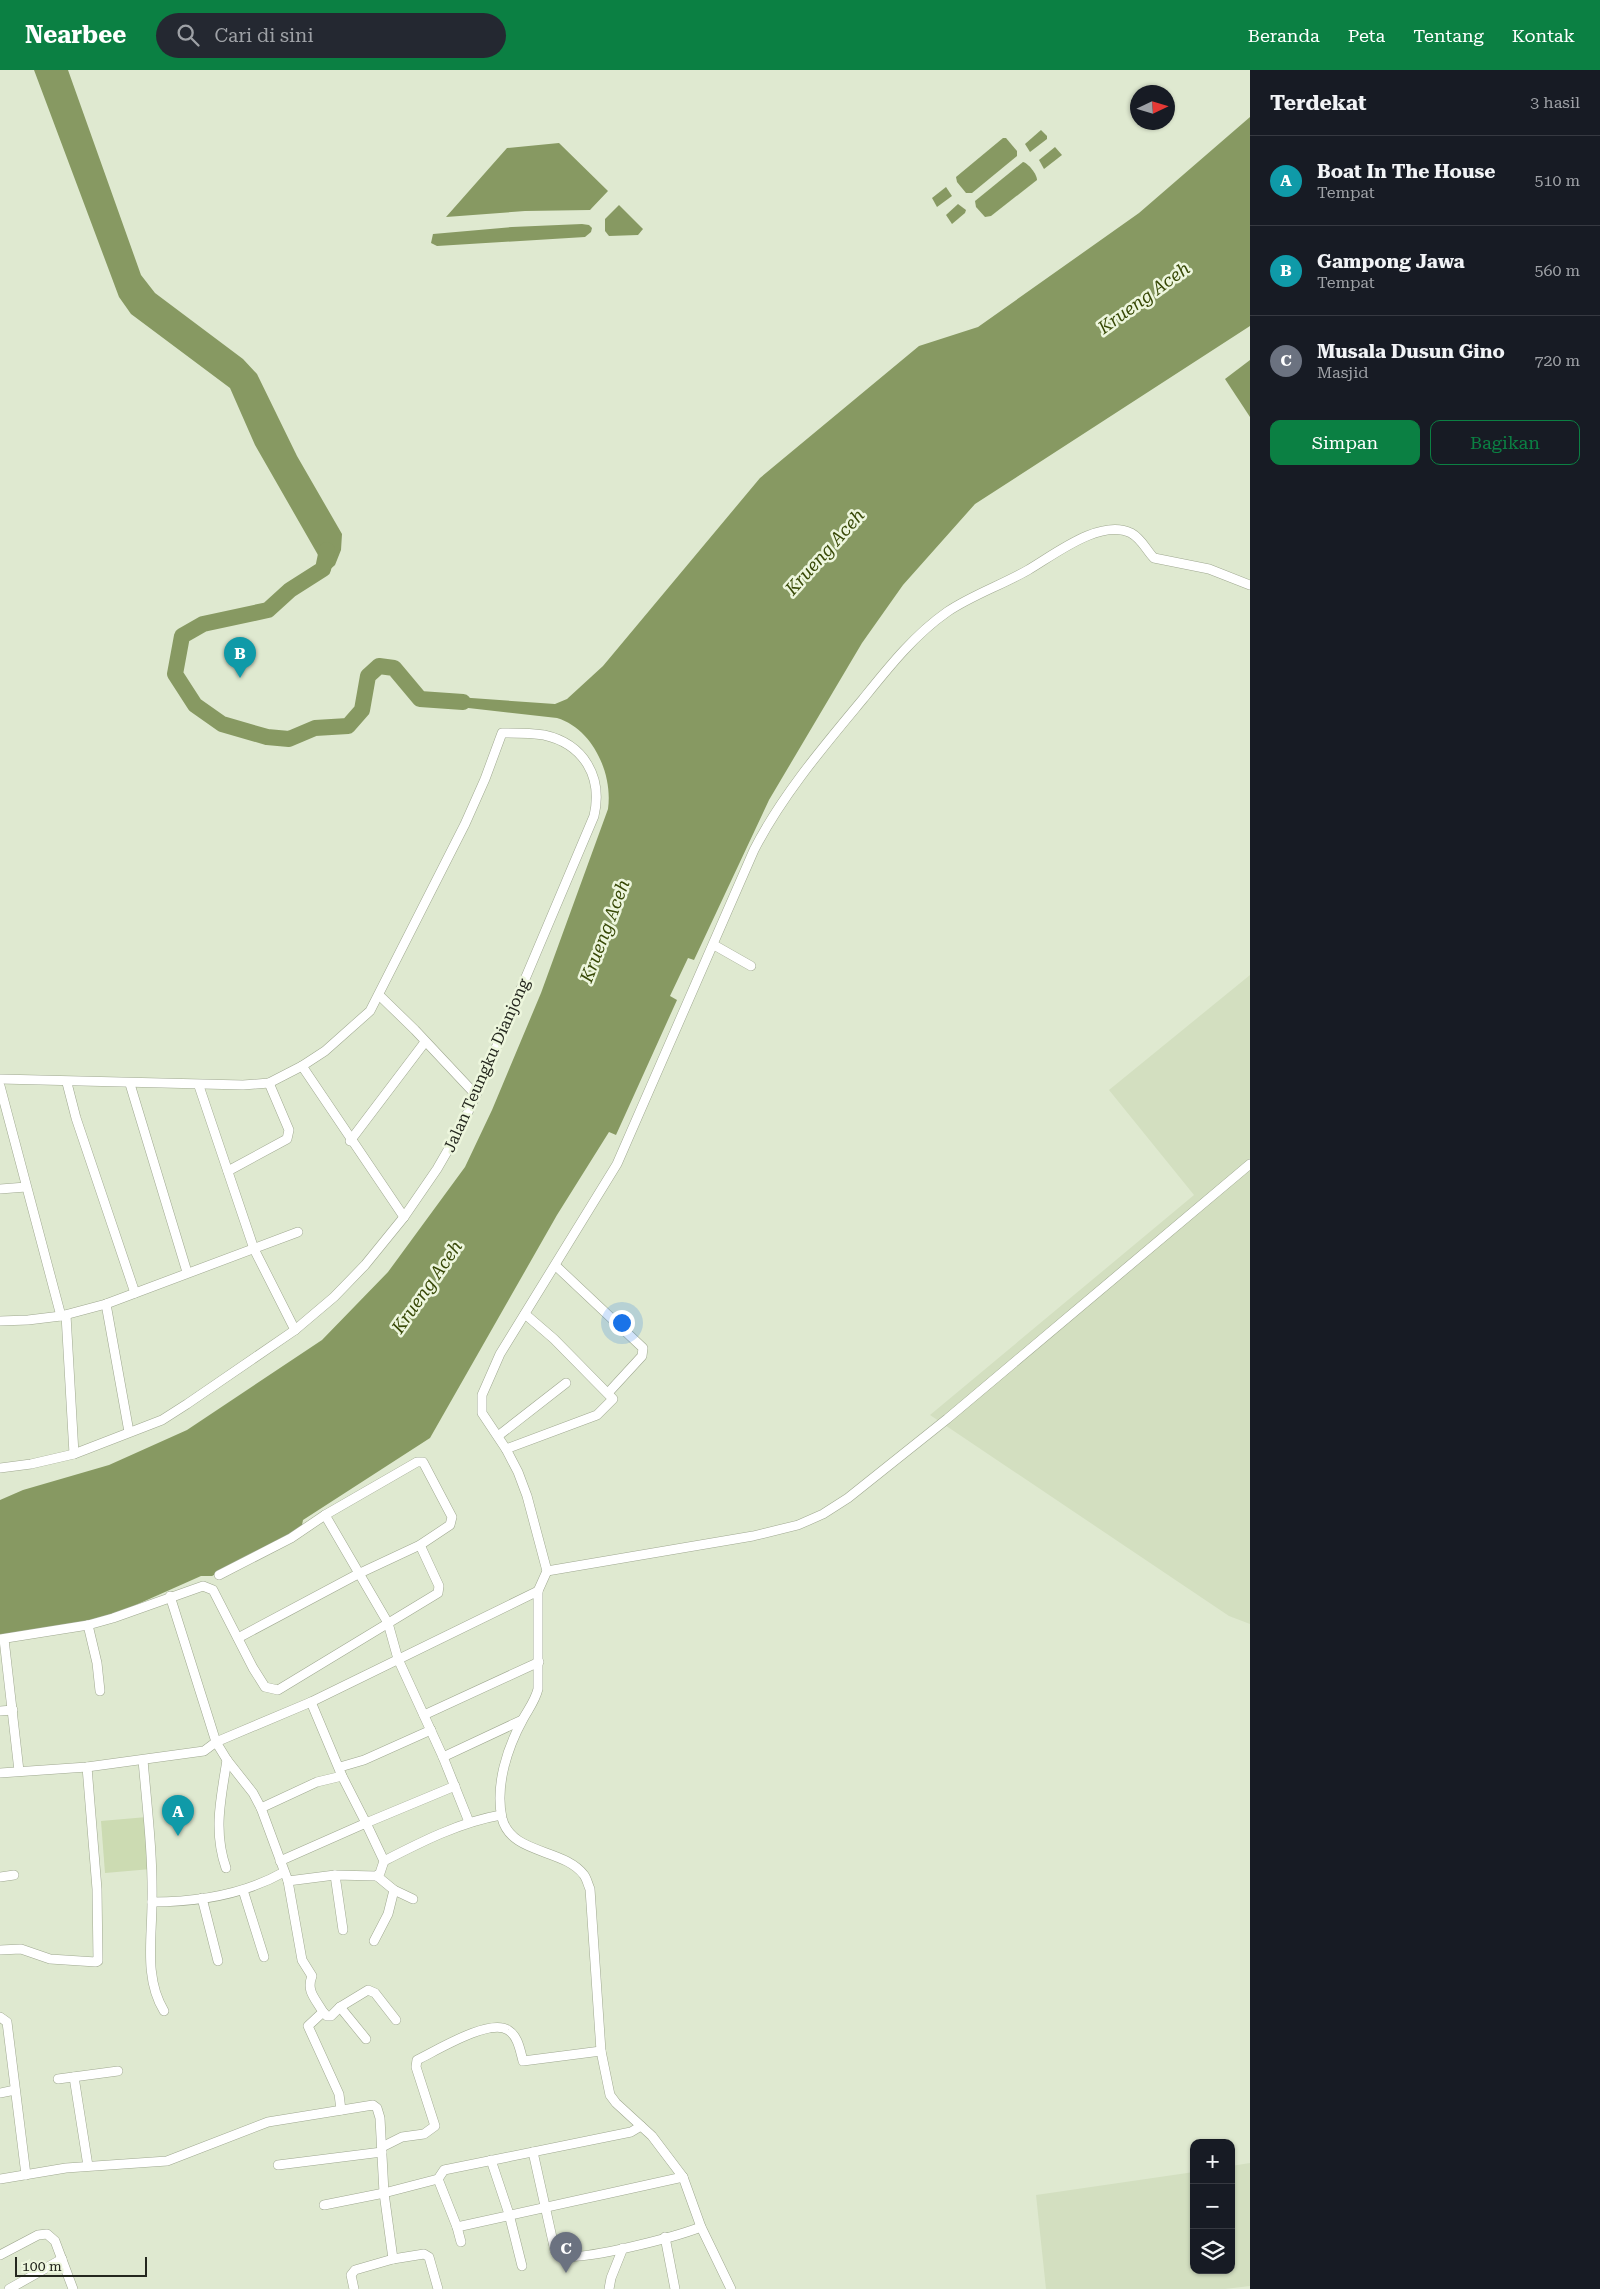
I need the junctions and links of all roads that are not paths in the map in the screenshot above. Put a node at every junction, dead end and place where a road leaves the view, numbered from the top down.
1 (1250, 585) edge
2 (714, 945) junction
3 (751, 966) dead end
4 (380, 995) junction
5 (425, 1042) junction
6 (302, 1066) junction
7 (0, 1079) edge
8 (67, 1082) junction
9 (269, 1083) junction
10 (130, 1084) junction
11 (0, 1086) edge
12 (200, 1086) junction
13 (476, 1095) junction
14 (350, 1141) junction
15 (1250, 1164) edge
16 (228, 1171) junction
17 (26, 1187) junction
18 (0, 1189) edge
19 (404, 1217) junction
20 (298, 1232) dead end
21 (254, 1250) junction
22 (556, 1266) junction
23 (187, 1272) junction
24 (135, 1293) junction
25 (106, 1304) junction
26 (525, 1314) junction
27 (64, 1315) junction
28 (0, 1321) edge
29 (295, 1330) junction
30 (566, 1383) dead end
31 (608, 1393) junction
32 (129, 1432) junction
33 (498, 1436) junction
34 (506, 1449) junction
35 (74, 1454) junction
36 (0, 1468) edge
37 (324, 1515) junction
38 (420, 1545) junction
39 (547, 1571) junction
40 (358, 1574) junction
41 (219, 1575) dead end
42 (538, 1591) junction
43 (170, 1596) junction
44 (388, 1622) junction
45 (88, 1625) junction
46 (238, 1638) junction
47 (2, 1639) edge
48 (398, 1659) junction
49 (539, 1662) junction
50 (100, 1691) dead end
51 (311, 1702) junction
52 (13, 1710) junction
53 (0, 1711) edge
54 (424, 1715) junction
55 (522, 1720) junction
56 (431, 1730) junction
57 (216, 1742) junction
58 (443, 1757) junction
59 (144, 1760) junction
60 (227, 1760) junction
61 (87, 1767) junction
62 (19, 1771) junction
63 (341, 1772) junction
64 (0, 1773) edge
65 (455, 1786) junction
66 (261, 1808) junction
67 (502, 1815) junction
68 (470, 1822) junction
69 (366, 1823) junction
70 (280, 1861) junction
71 (384, 1861) junction
72 (226, 1868) dead end
73 (14, 1875) dead end
74 (335, 1875) junction
75 (377, 1876) junction
76 (0, 1877) edge
77 (286, 1877) junction
78 (243, 1890) junction
79 (394, 1890) junction
80 (202, 1898) junction
81 (413, 1899) dead end
82 (152, 1902) junction
83 (343, 1930) dead end
84 (374, 1940) dead end
85 (0, 1950) edge
86 (264, 1957) dead end
87 (218, 1962) dead end
88 (340, 2007) junction
89 (164, 2011) dead end
90 (322, 2012) junction
91 (0, 2016) edge
92 (396, 2020) dead end
93 (366, 2039) dead end
94 (601, 2051) junction
95 (118, 2071) dead end
96 (74, 2077) junction
97 (58, 2079) dead end
98 (15, 2090) junction
99 (0, 2093) edge
100 (342, 2110) junction
101 (635, 2129) junction
102 (382, 2150) junction
103 (532, 2152) junction
104 (491, 2160) junction
105 (278, 2165) dead end
106 (88, 2166) junction
107 (26, 2175) junction
108 (683, 2177) junction
109 (0, 2179) edge
110 (438, 2179) junction
111 (384, 2194) junction
112 (324, 2205) dead end
113 (545, 2208) junction
114 (509, 2214) junction
115 (457, 2227) junction
116 (697, 2229) junction
117 (664, 2237) junction
118 (460, 2242) dead end
119 (623, 2248) junction
120 (0, 2255) edge
121 (393, 2259) junction
122 (62, 2260) junction
123 (522, 2266) dead end
124 (9, 2289) edge
125 (73, 2289) edge
126 (354, 2289) edge
127 (438, 2289) edge
128 (610, 2289) edge
129 (675, 2289) edge
130 (731, 2289) edge

1 - 2 street
2 - 3 street
2 - 22 street
4 - 5 street
4 - 6 street
4 - 13 street, Jalan Teungku Dianjong
5 - 13 street
5 - 14 street
6 - 9 street
6 - 14 street
7 - 8 street
8 - 10 street
8 - 24 street
9 - 12 street
9 - 16 street
10 - 12 street
10 - 23 street
11 - 17 street
12 - 16 street
13 - 19 street, Jalan Teungku Dianjong
14 - 19 street
15 - 39 street
16 - 21 street
17 - 18 street
17 - 27 street
19 - 29 street, Jalan Teungku Dianjong
20 - 21 street
21 - 23 street
21 - 29 street
22 - 26 street
22 - 31 street
23 - 24 street
24 - 25 street
25 - 27 street
25 - 32 street
26 - 31 street
26 - 33 street
27 - 28 street
27 - 35 street
29 - 32 street, Jalan Teungku Dianjong
30 - 33 street
31 - 34 street
32 - 35 street, Jalan Teungku Dianjong
33 - 34 street
34 - 39 street
35 - 36 street, Jalan Teungku Dianjong
37 - 38 street
37 - 40 street
37 - 41 street
38 - 40 street
38 - 44 street
39 - 42 street
40 - 44 street
40 - 46 street
42 - 48 street
42 - 49 street
43 - 45 street
43 - 46 street
43 - 57 street
44 - 46 street
44 - 48 street
45 - 47 street
45 - 50 street
47 - 52 street
48 - 51 street
48 - 54 street
49 - 54 street
49 - 55 street
51 - 57 street
51 - 63 street
52 - 53 street
52 - 62 street
54 - 56 street
55 - 58 street
55 - 67 street
56 - 58 street
56 - 63 street
57 - 59 street
57 - 60 street
58 - 65 street
59 - 61 street
59 - 82 street
60 - 66 street
60 - 72 street
61 - 62 street
61 - 85 street
62 - 64 street
63 - 66 street
63 - 69 street
65 - 68 street
65 - 69 street
66 - 70 street
67 - 68 street
67 - 94 street
68 - 71 street
69 - 70 street
69 - 71 street
70 - 77 street
71 - 75 street
73 - 76 street
74 - 75 street
74 - 77 street
74 - 83 street
75 - 79 street
77 - 78 street
77 - 90 street
78 - 80 street
78 - 86 street
79 - 81 street
79 - 84 street
80 - 82 street
80 - 87 street
82 - 89 street
88 - 90 street
88 - 92 street
88 - 93 street
90 - 100 street
91 - 98 street
94 - 101 street
94 - 102 street
95 - 96 street
96 - 97 street
96 - 106 street
98 - 99 street
98 - 107 street
100 - 102 street
100 - 106 street
101 - 103 street
101 - 108 street
102 - 105 street
102 - 111 street
103 - 104 street
103 - 113 street
104 - 110 street
104 - 114 street
106 - 107 street
107 - 109 street
108 - 113 street
108 - 116 street
110 - 111 street
110 - 115 street
111 - 112 street
111 - 121 street
113 - 114 street
113 - 119 street
114 - 115 street
114 - 123 street
115 - 118 street
116 - 117 street
116 - 130 street
117 - 119 street
117 - 129 street
119 - 128 street
120 - 122 street
121 - 126 street
121 - 127 street
122 - 124 street
122 - 125 street

